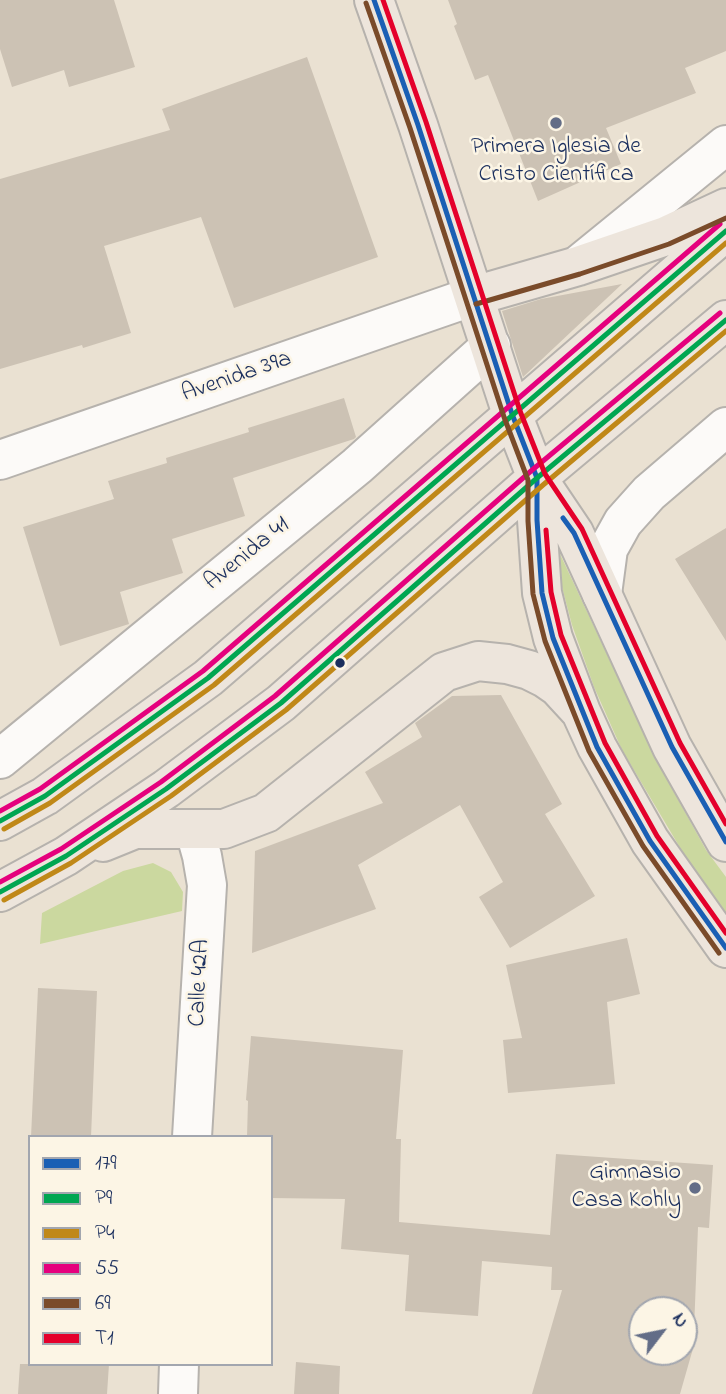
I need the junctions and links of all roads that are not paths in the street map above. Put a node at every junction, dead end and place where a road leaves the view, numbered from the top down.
1 (374, 0) edge
2 (726, 145) edge
3 (726, 208) edge
4 (726, 230) edge
5 (578, 266) junction
6 (474, 296) junction
7 (726, 320) edge
8 (491, 346) junction
9 (512, 414) junction
10 (726, 427) edge
11 (0, 460) edge
12 (537, 478) junction
13 (602, 594) junction
14 (582, 712) junction
15 (0, 760) edge
16 (0, 821) edge
17 (195, 831) junction
18 (726, 842) edge
19 (66, 856) junction
20 (0, 892) edge
21 (726, 948) edge
22 (192, 1135) edge
23 (179, 1366) edge
24 (178, 1394) edge

1 - 6 main road
2 - 5 street
3 - 5 main road
4 - 9 main road
5 - 6 main road
6 - 8 main road
6 - 11 street, Avenida 39a
7 - 12 main road
8 - 9 main road
8 - 15 street, Avenida 41
9 - 12 main road
9 - 16 main road
10 - 13 street
12 - 13 main road
12 - 14 main road
12 - 19 main road
13 - 18 main road
14 - 17 main road
14 - 21 main road
17 - 19 main road
17 - 22 street, Calle 42A
19 - 20 main road
23 - 24 street

